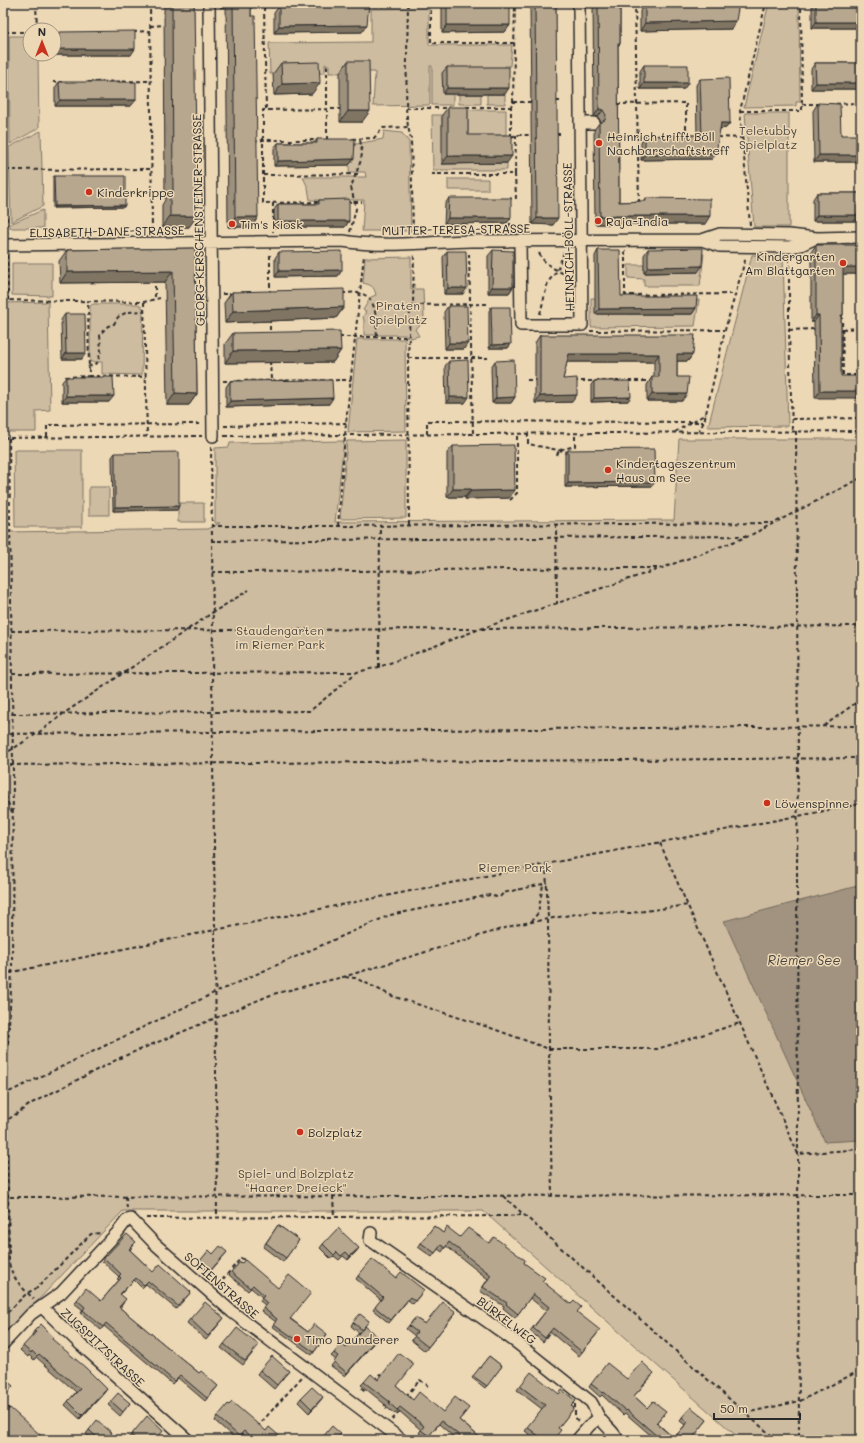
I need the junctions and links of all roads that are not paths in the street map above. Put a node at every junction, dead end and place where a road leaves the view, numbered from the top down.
1 (209, 3) edge
2 (578, 3) edge
3 (580, 123) junction
4 (594, 123) dead end
5 (861, 237) edge
6 (817, 238) junction
7 (520, 240) junction
8 (581, 240) junction
9 (702, 240) junction
10 (211, 243) junction
11 (5, 245) edge
12 (213, 436) road end
13 (371, 1233) dead end
14 (42, 1307) junction
15 (3, 1344) edge
16 (599, 1418) junction
17 (188, 1440) edge
18 (402, 1440) edge
19 (577, 1440) edge
20 (618, 1440) edge

1 - 10 street, GEORG-KERSCHENSTEINER-STRASSE
2 - 3 street, HEINRICH-BÖLL-STRASSE
3 - 4 street
3 - 8 street, HEINRICH-BÖLL-STRASSE
5 - 6 street, MUTTER-TERESA-STRASSE
6 - 9 street, MUTTER-TERESA-STRASSE
6 - 9 street, MUTTER-TERESA-STRASSE
7 - 8 street, MUTTER-TERESA-STRASSE
7 - 8 street, HEINRICH-BÖLL-STRASSE
7 - 10 street, MUTTER-TERESA-STRASSE
8 - 9 street, MUTTER-TERESA-STRASSE
10 - 11 street, ELISABETH-DANE-STRASSE
10 - 12 street, GEORG-KERSCHENSTEINER-STRASSE
13 - 16 street, BÜRKELWEG
14 - 15 street, ZUGSPITZSTRASSE
14 - 17 street, ZUGSPITZSTRASSE
14 - 18 street, SOFIENSTRASSE
16 - 19 street
16 - 20 street, BÜRKELWEG

